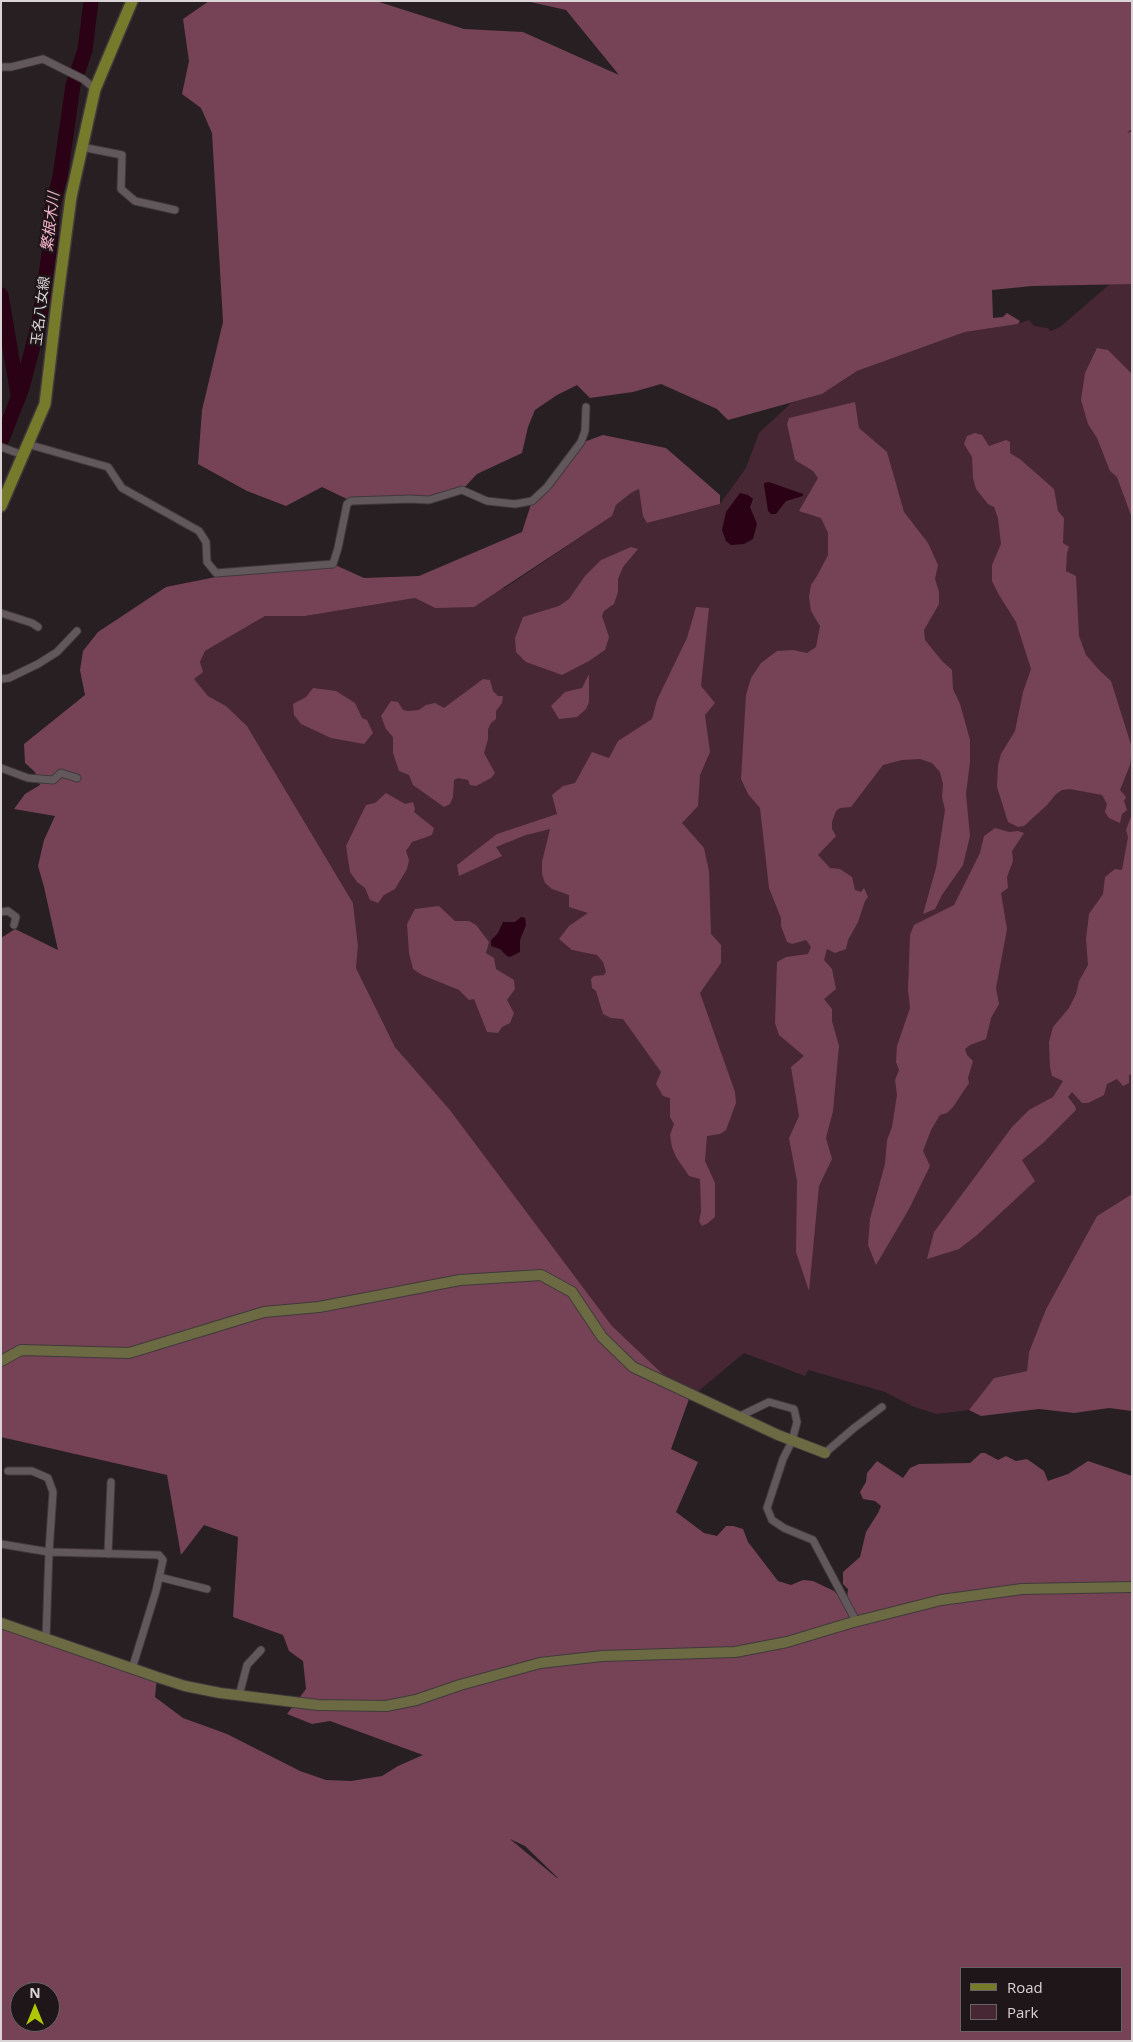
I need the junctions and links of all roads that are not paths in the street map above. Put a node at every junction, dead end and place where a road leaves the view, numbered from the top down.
1 (132, 1) edge
2 (1, 67) edge
3 (95, 89) junction
4 (82, 148) junction
5 (175, 210) dead end
6 (586, 407) dead end
7 (1, 447) edge
8 (25, 450) junction
9 (1, 506) edge
10 (1, 613) edge
11 (38, 628) dead end
12 (77, 631) dead end
13 (1, 679) edge
14 (1, 768) edge
15 (76, 778) dead end
16 (1, 912) edge
17 (14, 925) dead end
18 (1, 1361) edge
19 (882, 1407) dead end
20 (738, 1417) junction
21 (792, 1441) junction
22 (825, 1453) joint
23 (8, 1471) dead end
24 (110, 1482) dead end
25 (1, 1544) edge
26 (49, 1552) junction
27 (108, 1554) junction
28 (159, 1577) junction
29 (1132, 1587) edge
30 (207, 1589) dead end
31 (856, 1622) junction
32 (1, 1623) edge
33 (46, 1639) junction
34 (261, 1650) dead end
35 (132, 1669) junction
36 (239, 1696) junction

1 - 3 main road, 玉名八女線
2 - 3 street
3 - 4 main road, 玉名八女線
4 - 5 street
4 - 8 main road, 玉名八女線
6 - 8 street
7 - 8 street
8 - 9 main road, 玉名八女線
10 - 11 street
12 - 13 street
14 - 15 street
16 - 17 street
18 - 20 street
19 - 22 street
20 - 21 street
20 - 21 street
21 - 22 street
21 - 31 street
23 - 26 street
24 - 27 street
25 - 26 street
26 - 27 street
26 - 33 street
27 - 28 street
28 - 30 street
28 - 35 street
29 - 31 street
31 - 36 street
32 - 33 street
33 - 35 street
34 - 36 street
35 - 36 street

